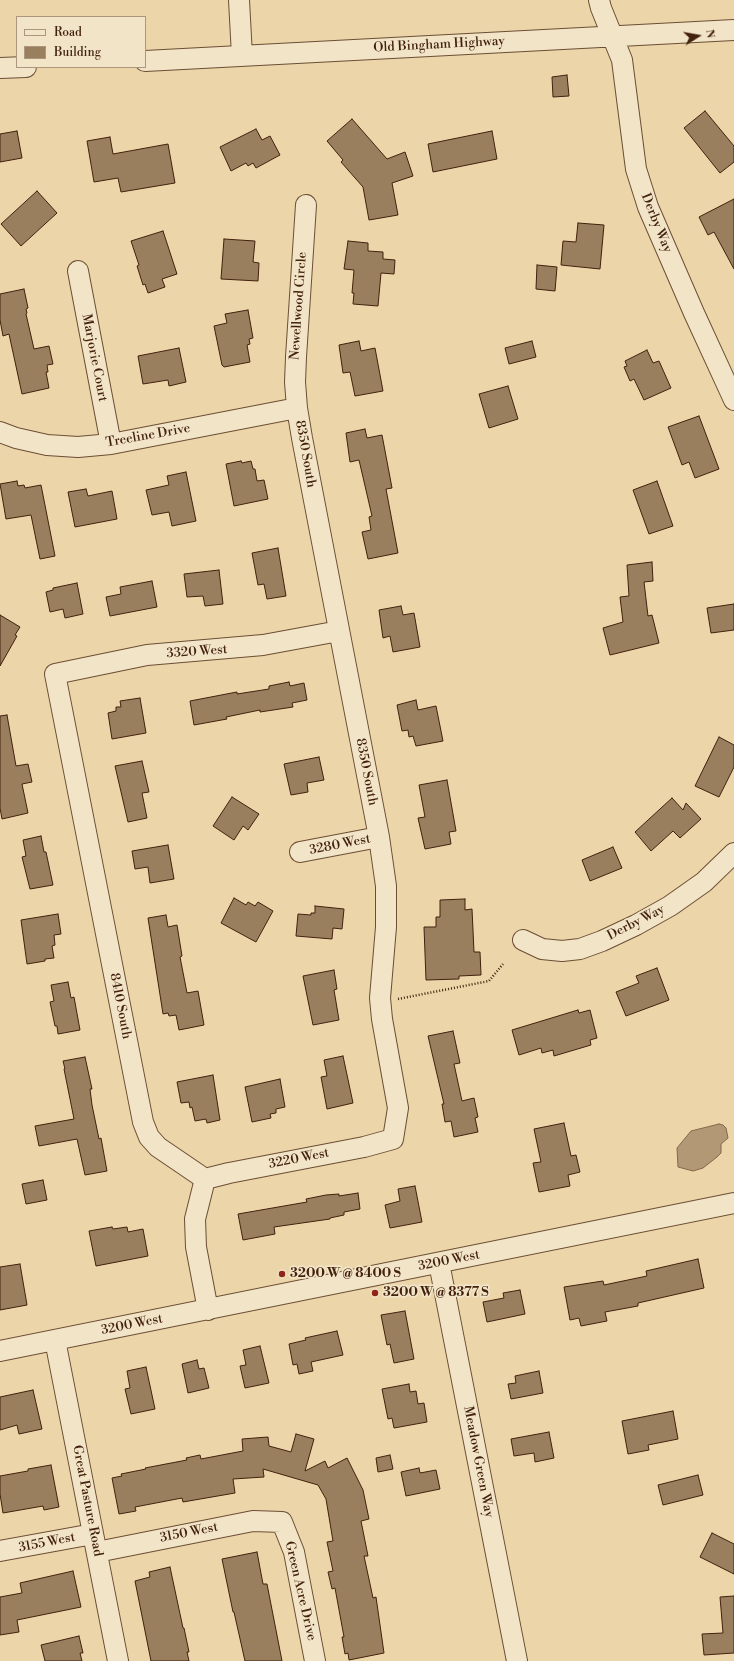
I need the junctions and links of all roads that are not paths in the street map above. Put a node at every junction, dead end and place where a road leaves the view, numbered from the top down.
1 (239, 0) edge
2 (599, 0) edge
3 (734, 30) edge
4 (612, 36) junction
5 (242, 56) junction
6 (146, 61) edge
7 (16, 67) edge
8 (0, 68) edge
9 (306, 205) dead end
10 (78, 271) dead end
11 (734, 400) edge
12 (297, 408) junction
13 (0, 432) edge
14 (111, 444) junction
15 (339, 631) junction
16 (55, 674) joint
17 (379, 837) junction
18 (300, 852) dead end
19 (734, 853) edge
20 (523, 940) dead end
21 (393, 1139) joint
22 (205, 1179) junction
23 (734, 1203) edge
24 (439, 1263) junction
25 (208, 1310) junction
26 (55, 1340) junction
27 (0, 1351) edge
28 (282, 1522) joint
29 (95, 1543) junction
30 (0, 1552) edge
31 (118, 1661) edge
32 (315, 1661) edge
33 (517, 1661) edge

1 - 5 street
2 - 4 street, Derby Way
3 - 4 street, Old Bingham Highway
4 - 5 street, Old Bingham Highway
4 - 11 street, Derby Way
5 - 6 street, Old Bingham Highway
7 - 8 street
9 - 12 street, Newellwood Circle
10 - 14 street, Marjorie Court
12 - 14 street, Treeline Drive
12 - 15 street, 8350 South
13 - 14 street, Treeline Drive
15 - 16 street, 3320 West
15 - 17 street, 8350 South
16 - 22 street, 8410 South
17 - 18 street, 3280 West
17 - 21 street, 8350 South
19 - 20 street, Derby Way
21 - 22 street, 3220 West
22 - 25 street
23 - 24 street, 3200 West
24 - 25 street, 3200 West
24 - 33 street, Meadow Green Way
25 - 26 street, 3200 West
26 - 27 street, 3200 West
26 - 29 street, Great Pasture Road
28 - 29 street, 3150 West
28 - 32 street, Green Acre Drive
29 - 30 street, 3155 West
29 - 31 street, Great Pasture Road

